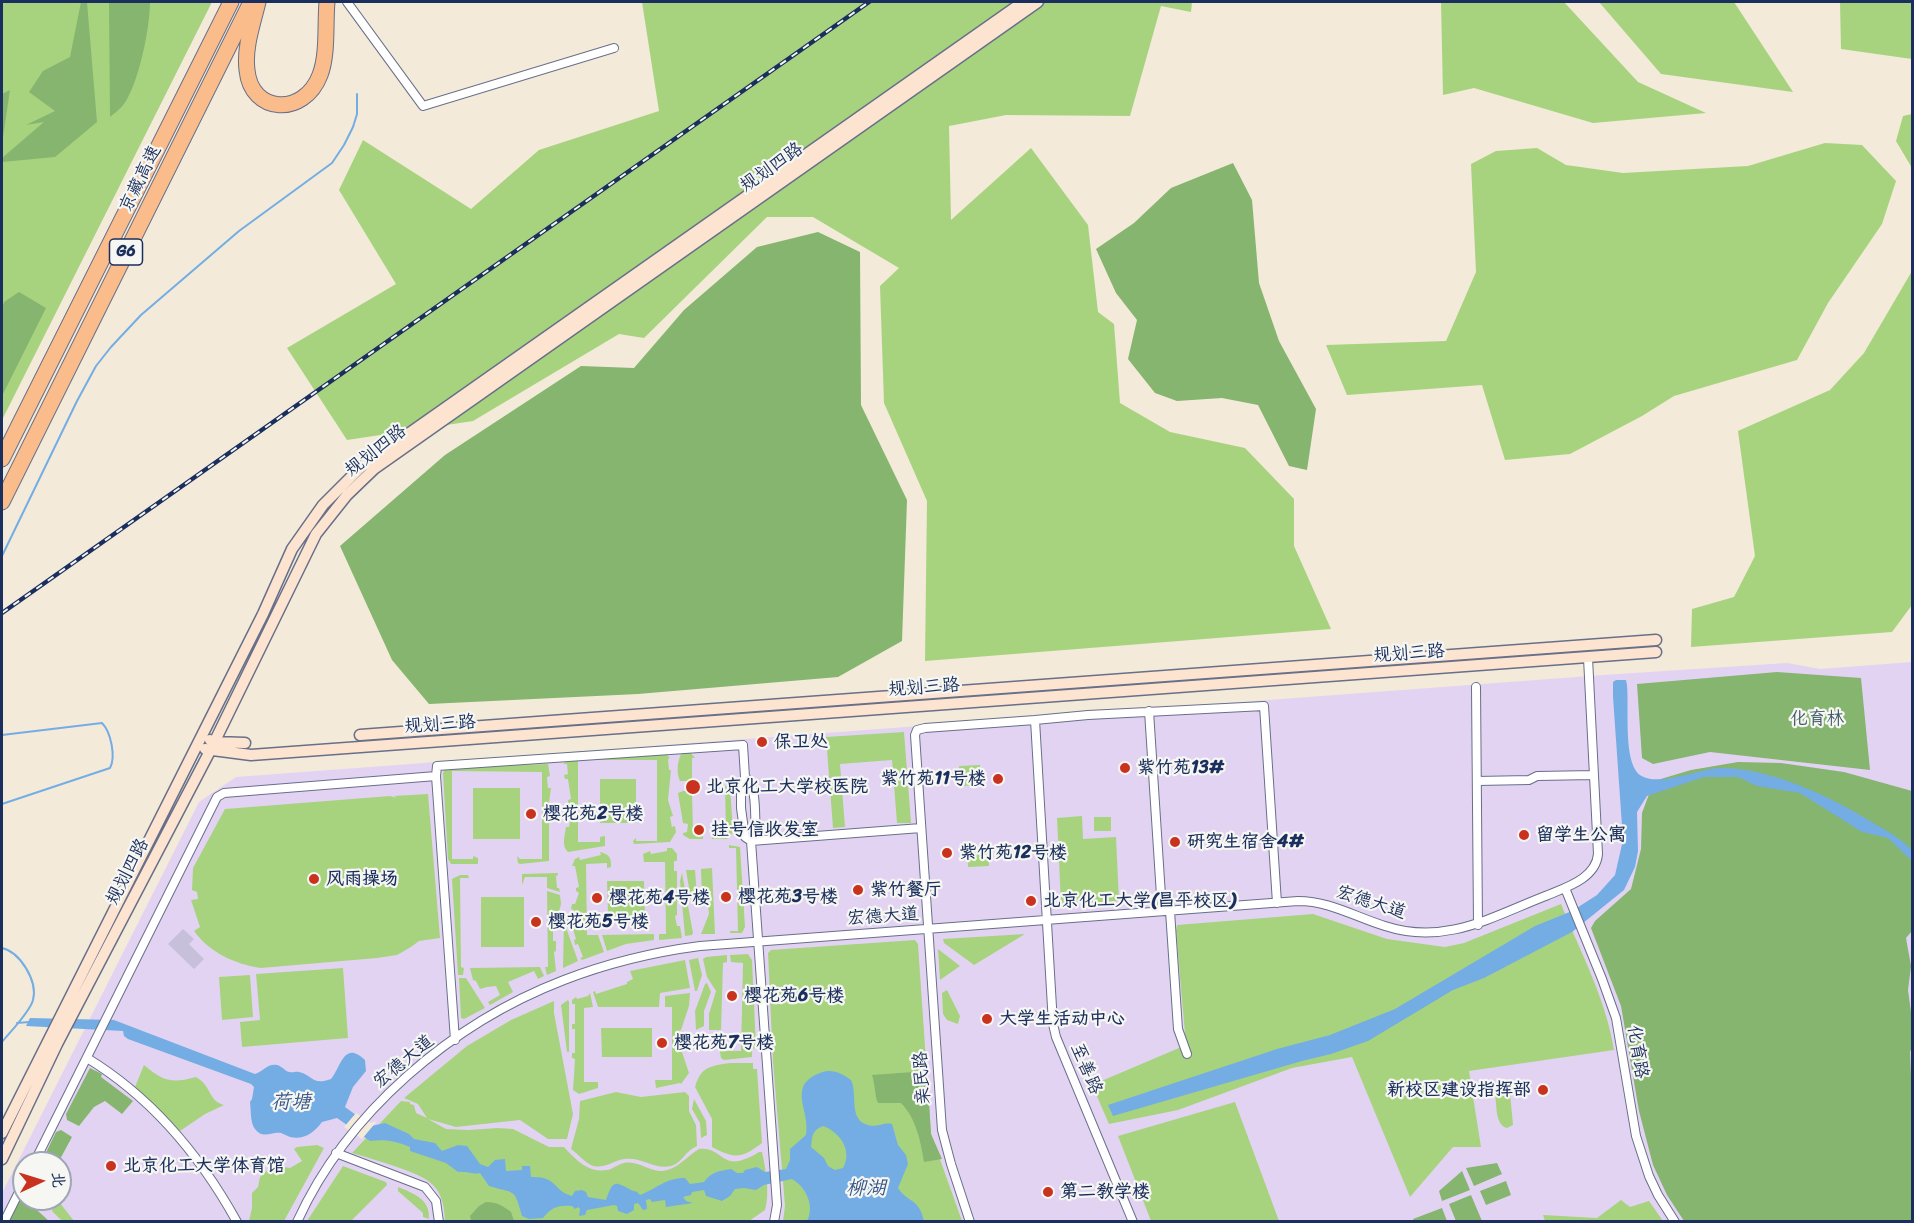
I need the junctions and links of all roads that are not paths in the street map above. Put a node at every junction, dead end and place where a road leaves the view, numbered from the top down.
1 (231, 2) edge
2 (251, 2) edge
3 (258, 2) edge
4 (327, 2) edge
5 (347, 2) edge
6 (1023, 2) edge
7 (1038, 2) edge
8 (614, 48) dead end
9 (2, 459) edge
10 (2, 502) edge
11 (1656, 640) dead end
12 (1656, 652) dead end
13 (1588, 658) junction
14 (1476, 687) dead end
15 (1032, 691) junction
16 (1149, 711) junction
17 (1035, 720) junction
18 (360, 735) dead end
19 (198, 741) junction
20 (245, 743) dead end
21 (212, 747) junction
22 (1593, 775) junction
23 (436, 776) junction
24 (745, 777) junction
25 (1477, 781) junction
26 (921, 828) junction
27 (751, 841) junction
28 (1564, 888) junction
29 (1277, 903) junction
30 (1166, 911) junction
31 (1046, 920) junction
32 (1478, 925) junction
33 (927, 929) junction
34 (758, 941) junction
35 (455, 1040) junction
36 (1187, 1054) dead end
37 (87, 1058) junction
38 (2, 1132) edge
39 (40, 1151) edge
40 (336, 1153) junction
41 (2, 1159) edge
42 (12, 1205) edge
43 (4, 1221) edge
44 (237, 1221) edge
45 (297, 1221) edge
46 (439, 1221) edge
47 (774, 1221) edge
48 (970, 1221) edge
49 (1132, 1221) edge
50 (1675, 1221) edge

1 - 9 highway, 京藏高速 / G6
2 - 10 highway, 京藏高速 / G6
3 - 4 highway
5 - 8 street
6 - 19 main road, 规划四路
7 - 21 main road, 规划四路
11 - 15 main road, 规划三路
12 - 13 main road, 规划三路
13 - 15 main road, 规划三路
13 - 22 street
14 - 25 street
15 - 18 main road, 规划三路
15 - 21 main road, 规划三路
16 - 17 street
16 - 29 street
16 - 30 street
17 - 26 street, 亲民路
17 - 31 street, 至善路
19 - 21 main road, 规划三路
19 - 38 main road, 规划四路
20 - 21 main road, 规划三路
21 - 41 main road, 规划四路
22 - 25 street
22 - 28 street, 宏德大道
23 - 24 street
23 - 35 street
23 - 37 street
24 - 27 street
24 - 27 street
25 - 32 street
26 - 27 street
26 - 33 street, 亲民路
27 - 34 street
28 - 32 street, 宏德大道
28 - 50 street, 化育路
29 - 30 street, 宏德大道
29 - 32 street, 宏德大道
30 - 31 street, 宏德大道
30 - 36 street
31 - 33 street, 宏德大道
31 - 49 street, 至善路
33 - 34 street, 宏德大道
33 - 48 street, 亲民路
34 - 35 street, 宏德大道
34 - 47 street
35 - 40 street, 宏德大道
37 - 39 street
37 - 44 street
40 - 45 street, 宏德大道
40 - 46 street
42 - 43 street

